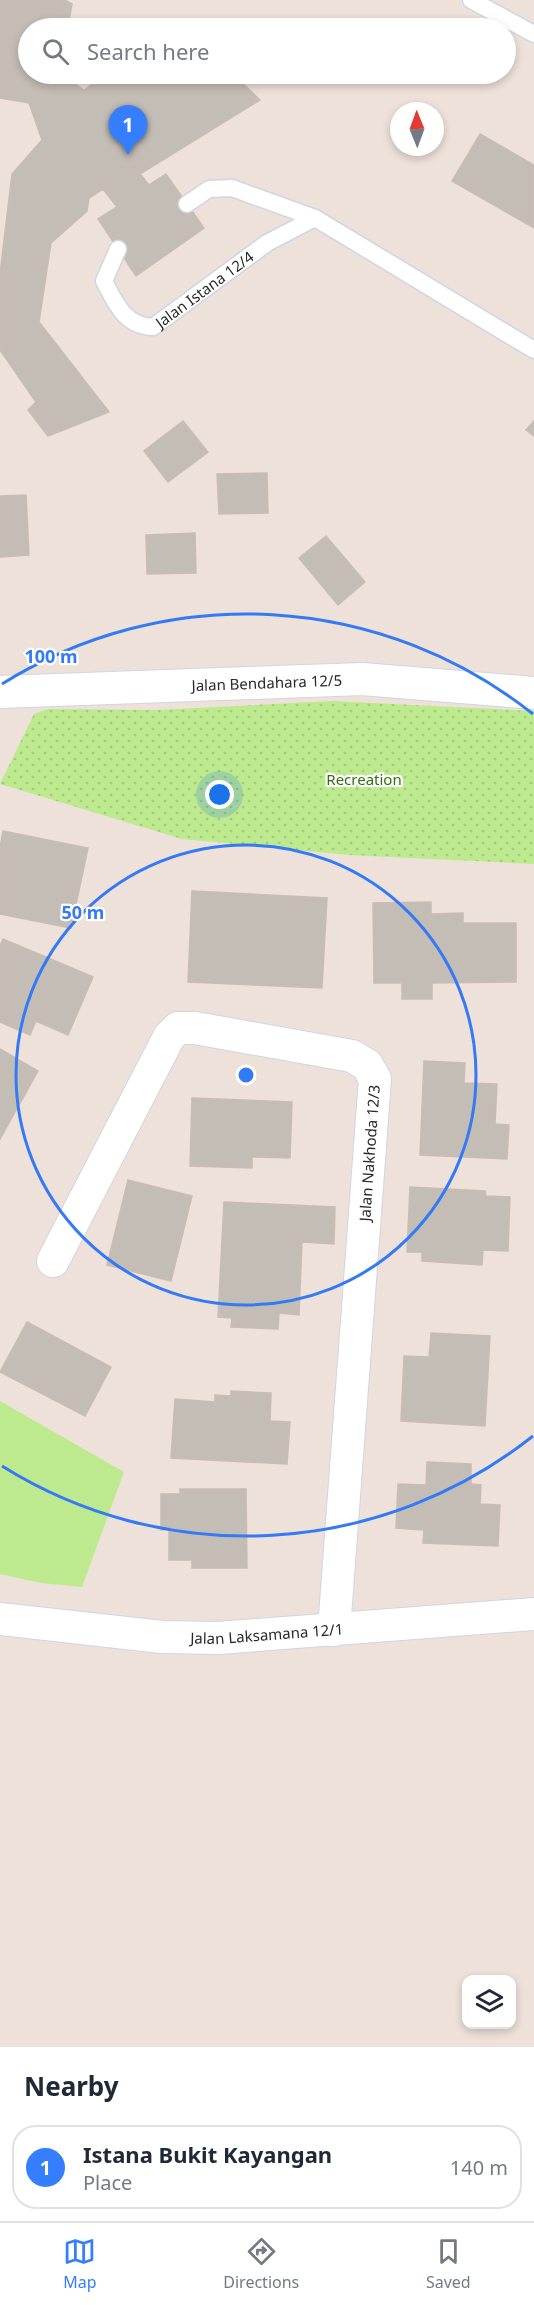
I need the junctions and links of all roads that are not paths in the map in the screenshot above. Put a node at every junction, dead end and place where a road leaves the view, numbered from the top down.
1 (471, 0) edge
2 (504, 18) edge
3 (516, 24) edge
4 (534, 34) edge
5 (188, 204) dead end
6 (315, 218) junction
7 (118, 249) dead end
8 (534, 351) edge
9 (0, 692) edge
10 (534, 693) edge
11 (53, 1261) dead end
12 (534, 1614) edge
13 (0, 1619) edge
14 (334, 1630) junction

1 - 2 lane
3 - 4 lane
5 - 6 lane
6 - 7 lane, Jalan Istana 12/4
6 - 8 lane
9 - 10 street, Jalan Bendahara 12/5
11 - 14 street, Jalan Nakhoda 12/3
12 - 14 street, Jalan Laksamana 12/1
13 - 14 street, Jalan Laksamana 12/1

